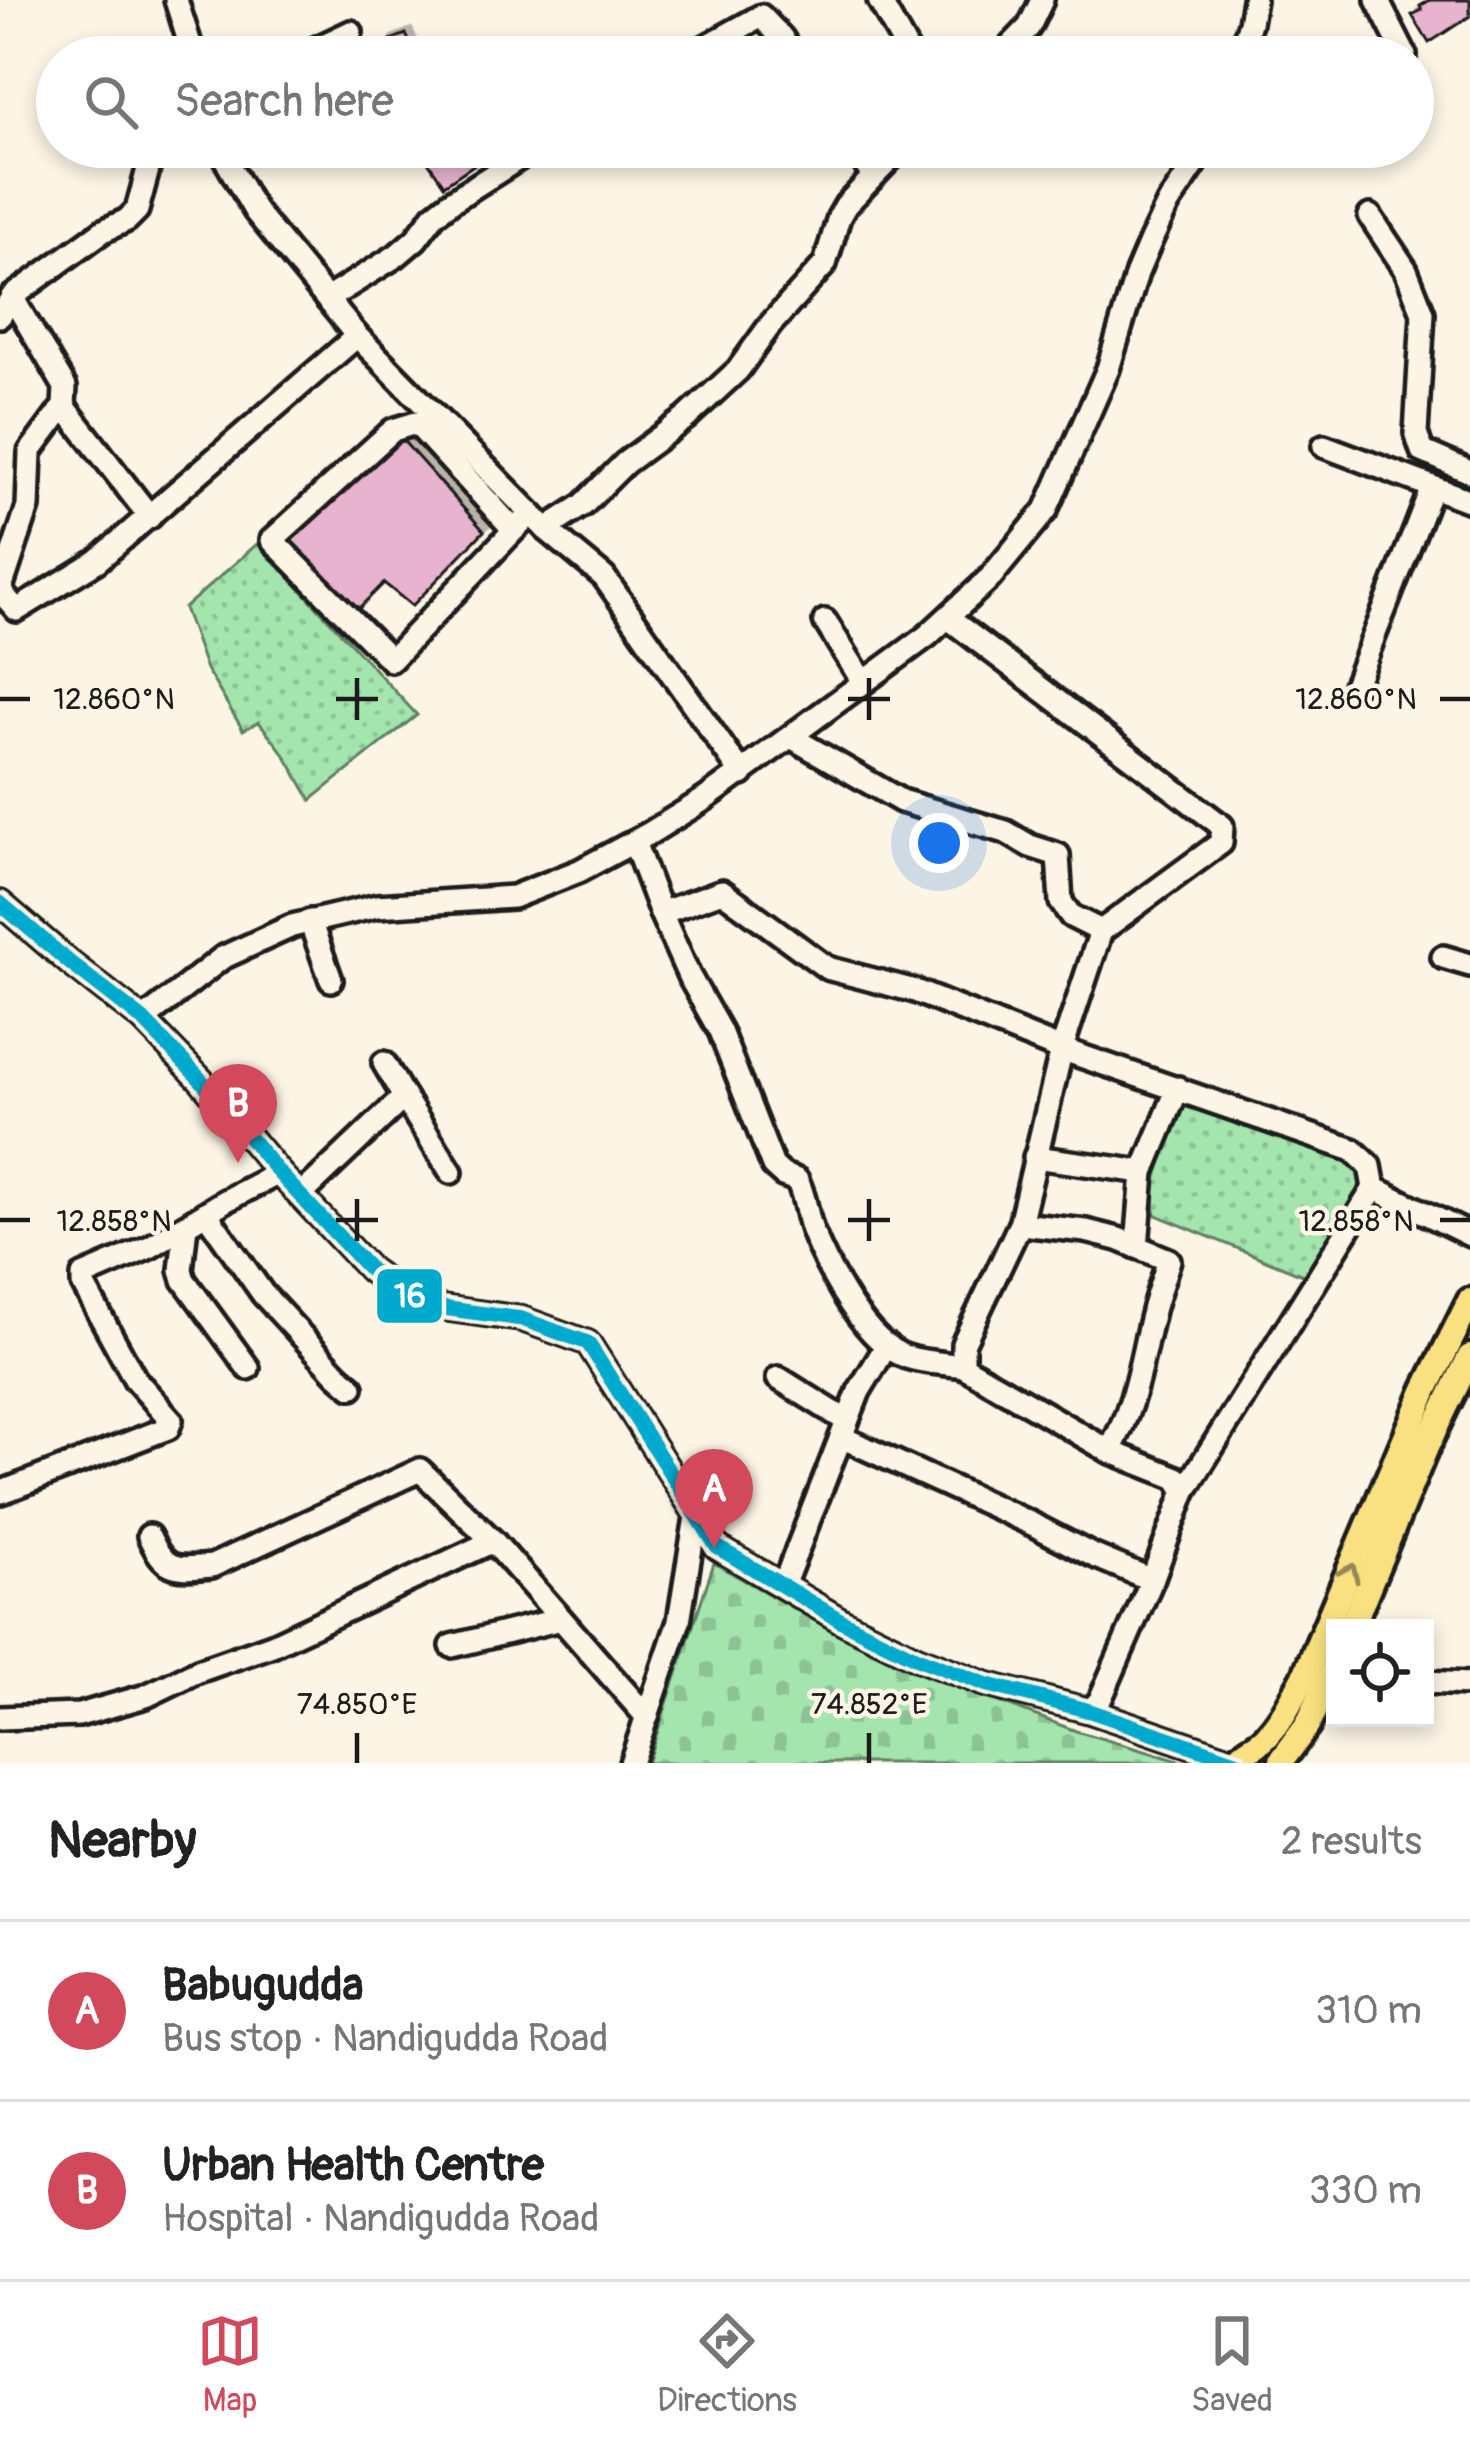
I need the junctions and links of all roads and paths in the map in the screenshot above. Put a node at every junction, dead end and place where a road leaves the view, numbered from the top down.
1 (176, 0) edge
2 (879, 0) edge
3 (1042, 0) edge
4 (1254, 0) edge
5 (1377, 0) edge
6 (351, 32) dead end
7 (187, 36) edge
8 (343, 36) edge
9 (725, 36) edge
10 (780, 36) edge
11 (899, 36) edge
12 (1020, 36) edge
13 (1246, 36) edge
14 (1395, 36) edge
15 (148, 168) edge
16 (230, 168) edge
17 (504, 168) edge
18 (868, 168) edge
19 (881, 168) edge
20 (1191, 168) edge
21 (873, 176) junction
22 (1370, 217) dead end
23 (327, 299) junction
24 (6, 307) edge
25 (357, 336) junction
26 (64, 406) junction
27 (1324, 446) dead end
28 (1470, 472) edge
29 (1432, 487) junction
30 (1470, 501) edge
31 (150, 517) junction
32 (539, 521) junction
33 (514, 530) junction
34 (4, 601) edge
35 (948, 618) junction
36 (825, 621) dead end
37 (863, 682) junction
38 (1355, 685) dead end
39 (791, 737) junction
40 (742, 774) junction
41 (634, 842) junction
42 (2, 908) edge
43 (661, 913) junction
44 (310, 921) junction
45 (1101, 931) junction
46 (1443, 957) dead end
47 (1470, 965) edge
48 (331, 980) dead end
49 (143, 1020) junction
50 (1062, 1048) junction
51 (384, 1063) dead end
52 (1178, 1088) junction
53 (404, 1097) junction
54 (1035, 1157) junction
55 (451, 1172) dead end
56 (1143, 1172) junction
57 (279, 1173) junction
58 (1374, 1188) junction
59 (300, 1196) junction
60 (206, 1213) junction
61 (1020, 1224) junction
62 (186, 1226) junction
63 (1470, 1235) edge
64 (1137, 1247) junction
65 (1470, 1301) edge
66 (887, 1346) junction
67 (1470, 1357) edge
68 (963, 1366) junction
69 (248, 1367) dead end
70 (778, 1378) dead end
71 (352, 1387) dead end
72 (844, 1429) junction
73 (1109, 1451) junction
74 (1185, 1491) junction
75 (2, 1492) edge
76 (696, 1517) junction
77 (149, 1536) dead end
78 (493, 1541) junction
79 (1152, 1580) junction
80 (783, 1586) junction
81 (561, 1619) junction
82 (1356, 1619) edge
83 (452, 1646) dead end
84 (1434, 1682) edge
85 (1470, 1684) edge
86 (1326, 1687) edge
87 (1090, 1711) junction
88 (647, 1717) junction
89 (0, 1718) edge
90 (1242, 1757) edge
91 (1283, 1761) edge
92 (631, 1763) edge

1 - 7 street
2 - 11 street
3 - 12 street
4 - 13 street
5 - 14 street
6 - 8 street
9 - 10 street
15 - 24 street
16 - 23 street
17 - 23 street
18 - 21 street
19 - 21 street
20 - 35 street
21 - 32 street
22 - 28 street
23 - 25 street
24 - 26 street
25 - 31 street
25 - 32 street
26 - 31 street
26 - 34 street
27 - 29 street
29 - 30 street
29 - 38 street
31 - 34 street
32 - 33 street
32 - 40 street
33 - 33 street
35 - 37 street
35 - 45 street
36 - 37 street
37 - 39 street
39 - 40 street
39 - 45 street
40 - 41 street
41 - 43 street
41 - 44 street
42 - 49 street
43 - 50 street
43 - 66 street
44 - 48 street
44 - 49 street
45 - 50 street
46 - 47 street
49 - 57 street
50 - 52 street
50 - 54 street
51 - 53 street
52 - 56 street
52 - 58 street
53 - 55 street
53 - 59 street
54 - 56 street
54 - 61 street
56 - 64 street
57 - 59 street
57 - 60 street
58 - 63 street
58 - 74 street
59 - 76 street
60 - 62 street
60 - 71 street
61 - 64 street
61 - 68 street
62 - 69 street
62 - 75 street
64 - 73 street
90 -> 65 main road
66 - 68 street
66 - 72 street
67 - 82 main road
68 - 73 street
70 - 72 street
72 - 79 street
72 - 80 street
73 - 74 street
74 - 79 street
76 - 80 street
76 - 88 street
77 - 78 street
78 - 81 street
78 - 89 street
79 - 87 street
80 - 87 street
81 - 83 street
81 - 88 street
84 - 85 street
86 - 91 main road
87 - 90 street
88 - 92 street
90 - 91 main road

